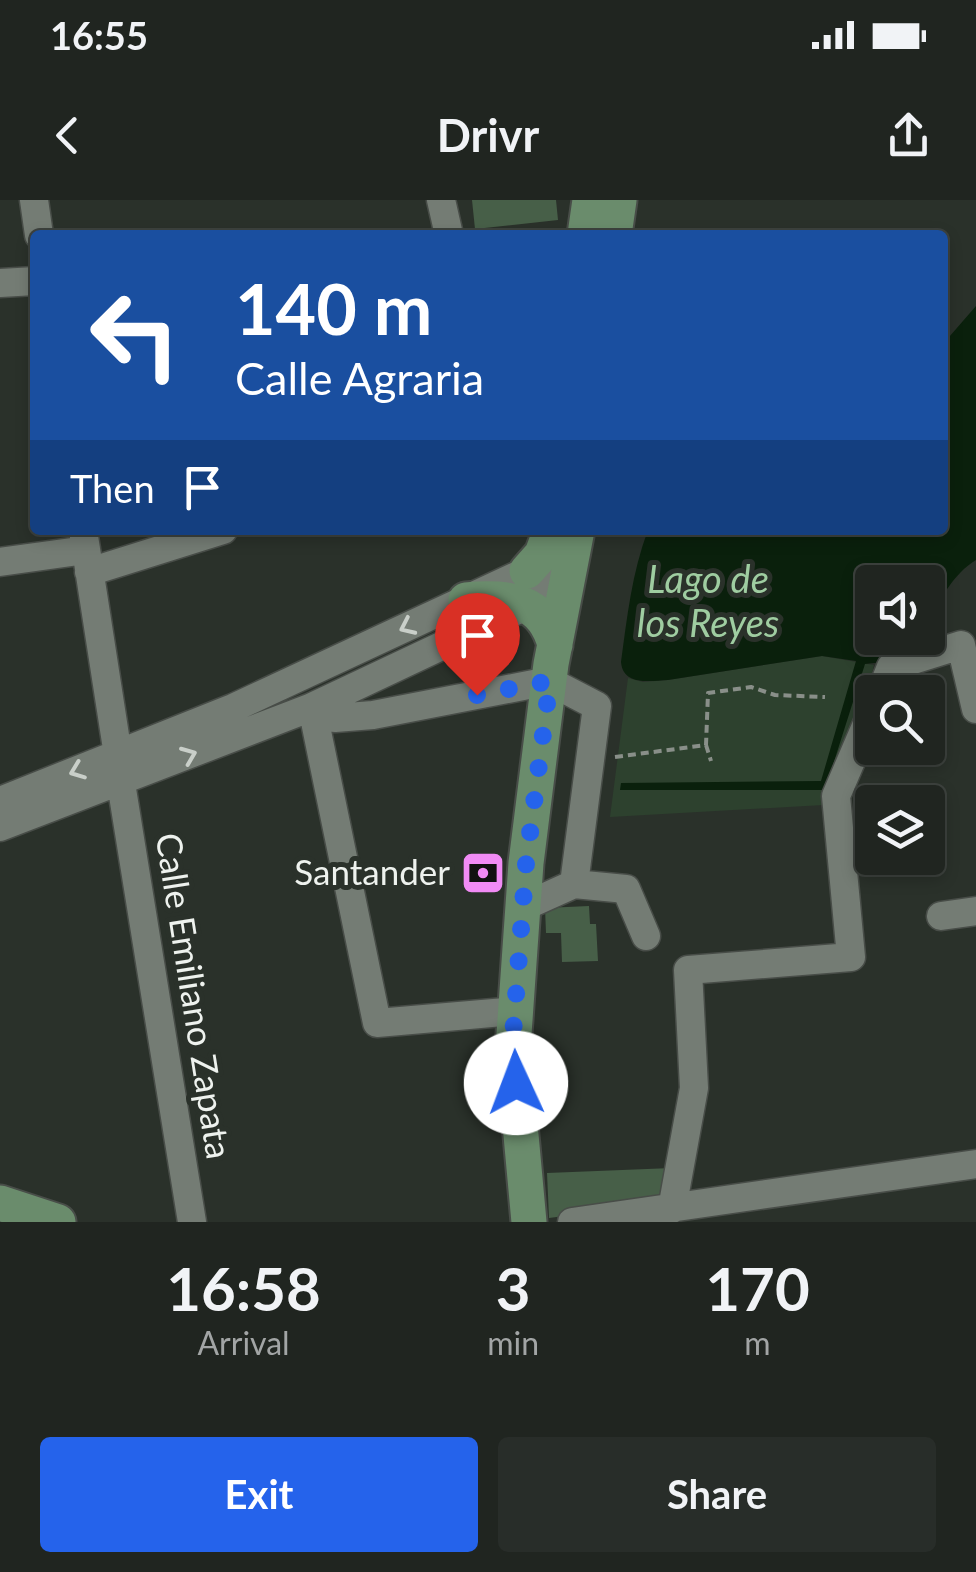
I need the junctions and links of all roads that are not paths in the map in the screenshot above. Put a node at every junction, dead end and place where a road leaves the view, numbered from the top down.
1 (34, 200) edge
2 (441, 200) edge
3 (590, 200) edge
4 (619, 200) edge
5 (37, 230) edge
6 (447, 230) edge
7 (587, 230) edge
8 (615, 230) edge
9 (30, 280) edge
10 (0, 282) edge
11 (190, 535) edge
12 (550, 535) edge
13 (576, 535) edge
14 (86, 551) edge
15 (0, 562) edge
16 (570, 566) junction
17 (526, 588) junction
18 (466, 600) joint
19 (555, 645) junction
20 (388, 670) junction
21 (889, 675) edge
22 (550, 681) junction
23 (312, 707) junction
24 (404, 709) junction
25 (976, 709) edge
26 (855, 752) edge
27 (120, 769) junction
28 (0, 800) edge
29 (0, 827) edge
30 (574, 884) junction
31 (523, 908) junction
32 (976, 911) edge
33 (941, 916) dead end
34 (646, 936) dead end
35 (515, 1011) junction
36 (976, 1164) edge
37 (0, 1204) edge
38 (672, 1209) junction
39 (58, 1222) edge
40 (192, 1222) edge
41 (529, 1222) edge
42 (572, 1222) edge

1 - 5 street
2 - 6 street
3 - 7 main road
4 - 8 main road
9 - 10 street
11 - 14 street
12 - 17 main road
13 - 16 main road
14 - 15 street
14 - 27 street, Calle Emiliano Zapata
16 - 17 street
16 - 19 main road
17 - 18 main road
17 - 19 main road
17 - 20 street
18 -> 27 street
19 - 22 main road
20 - 23 street
20 - 24 street
21 - 25 street
22 - 24 street
22 - 30 street
22 - 31 main road
23 - 24 street
27 -> 23 street
23 - 35 street
26 - 38 street
27 -> 28 street
27 - 29 street
27 - 40 street, Calle Emiliano Zapata
30 - 31 street
30 - 34 street
31 - 35 main road
32 - 33 street
35 - 41 main road
36 - 38 street
37 - 39 main road
38 - 42 street

